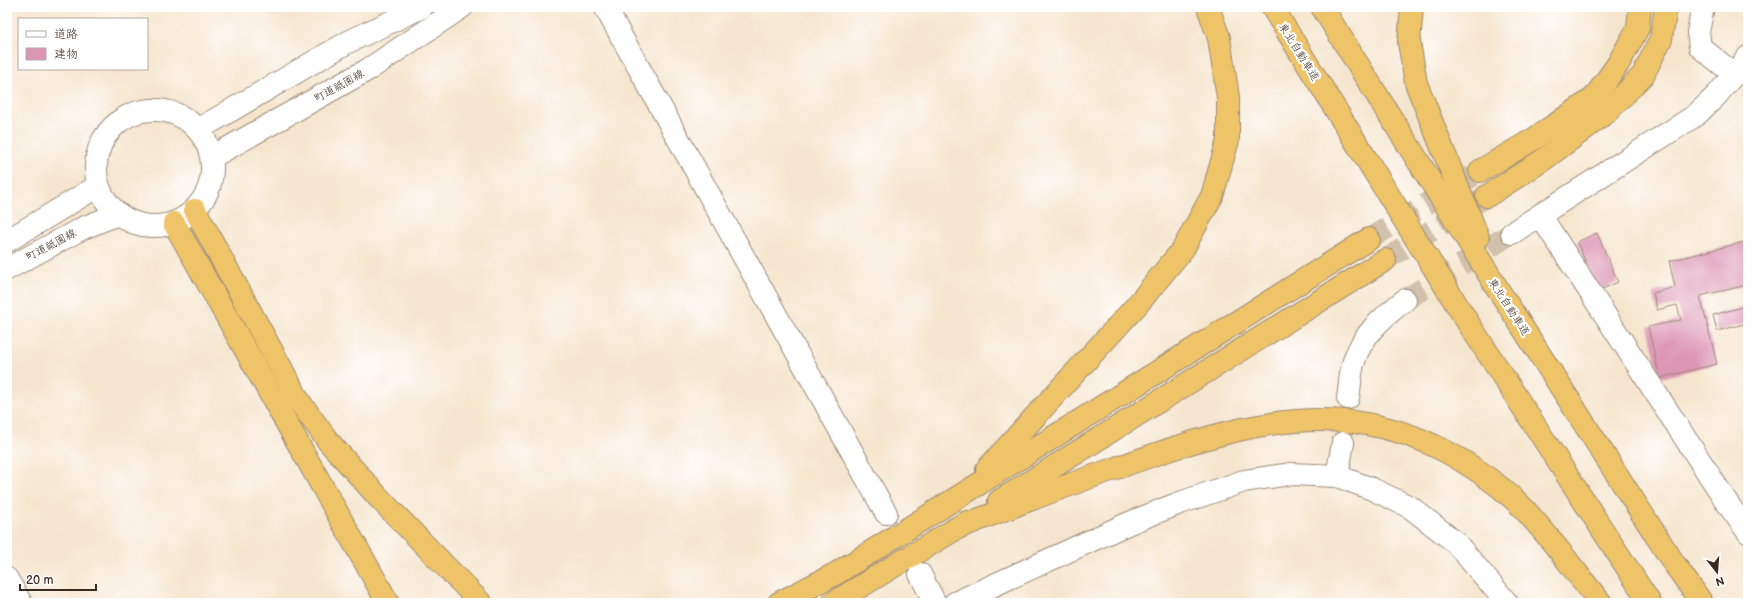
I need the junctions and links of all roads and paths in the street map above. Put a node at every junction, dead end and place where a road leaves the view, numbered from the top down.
1 (422, 7) edge
2 (462, 7) edge
3 (605, 7) edge
4 (1208, 7) edge
5 (1272, 7) edge
6 (1322, 7) edge
7 (1412, 7) edge
8 (1640, 7) edge
9 (1666, 7) edge
10 (1703, 7) edge
11 (1748, 57) edge
12 (1735, 75) junction
13 (199, 129) junction
14 (212, 158) junction
15 (1480, 171) tunnel mouth
16 (98, 186) junction
17 (1487, 196) tunnel mouth
18 (195, 210) junction
19 (118, 214) junction
20 (1540, 215) junction
21 (174, 223) junction
22 (1512, 233) tunnel mouth
23 (1369, 239) tunnel mouth
24 (7, 241) edge
25 (1385, 260) tunnel mouth
26 (7, 269) edge
27 (1501, 294) junction
28 (1405, 300) tunnel mouth
29 (1348, 398) dead end
30 (1343, 444) dead end
31 (1337, 476) junction
32 (967, 491) junction
33 (886, 513) dead end
34 (954, 529) junction
35 (1748, 532) edge
36 (920, 574) dead end
37 (7, 579) edge
38 (21, 603) edge
39 (388, 603) edge
40 (481, 603) edge
41 (779, 603) edge
42 (834, 603) edge
43 (935, 603) edge
44 (955, 603) edge
45 (1507, 603) edge
46 (1601, 603) edge
47 (1650, 603) edge
48 (1702, 603) edge

1 - 13 street
2 - 14 street, 町道祗園線
3 - 33 street
4 - 32 highway
5 - 47 highway, 東北自動車道
6 - 27 highway, 東北自動車道
7 - 27 highway
8 - 15 highway
9 - 17 highway
10 - 12 street
11 - 12 street
12 - 20 street
13 - 14 street
13 - 16 street
14 - 18 street
16 - 19 street
16 - 24 street
18 - 21 street
18 - 40 highway
19 - 21 street
19 - 26 street, 町道祗園線
20 - 22 street
20 - 35 street
21 - 39 highway
23 - 32 highway
25 - 34 highway
27 - 48 highway, 東北自動車道
28 - 29 street
30 - 31 street
31 - 44 street
31 - 45 street
32 - 41 highway
34 - 42 highway
34 - 46 highway
36 - 43 street
37 - 38 street

